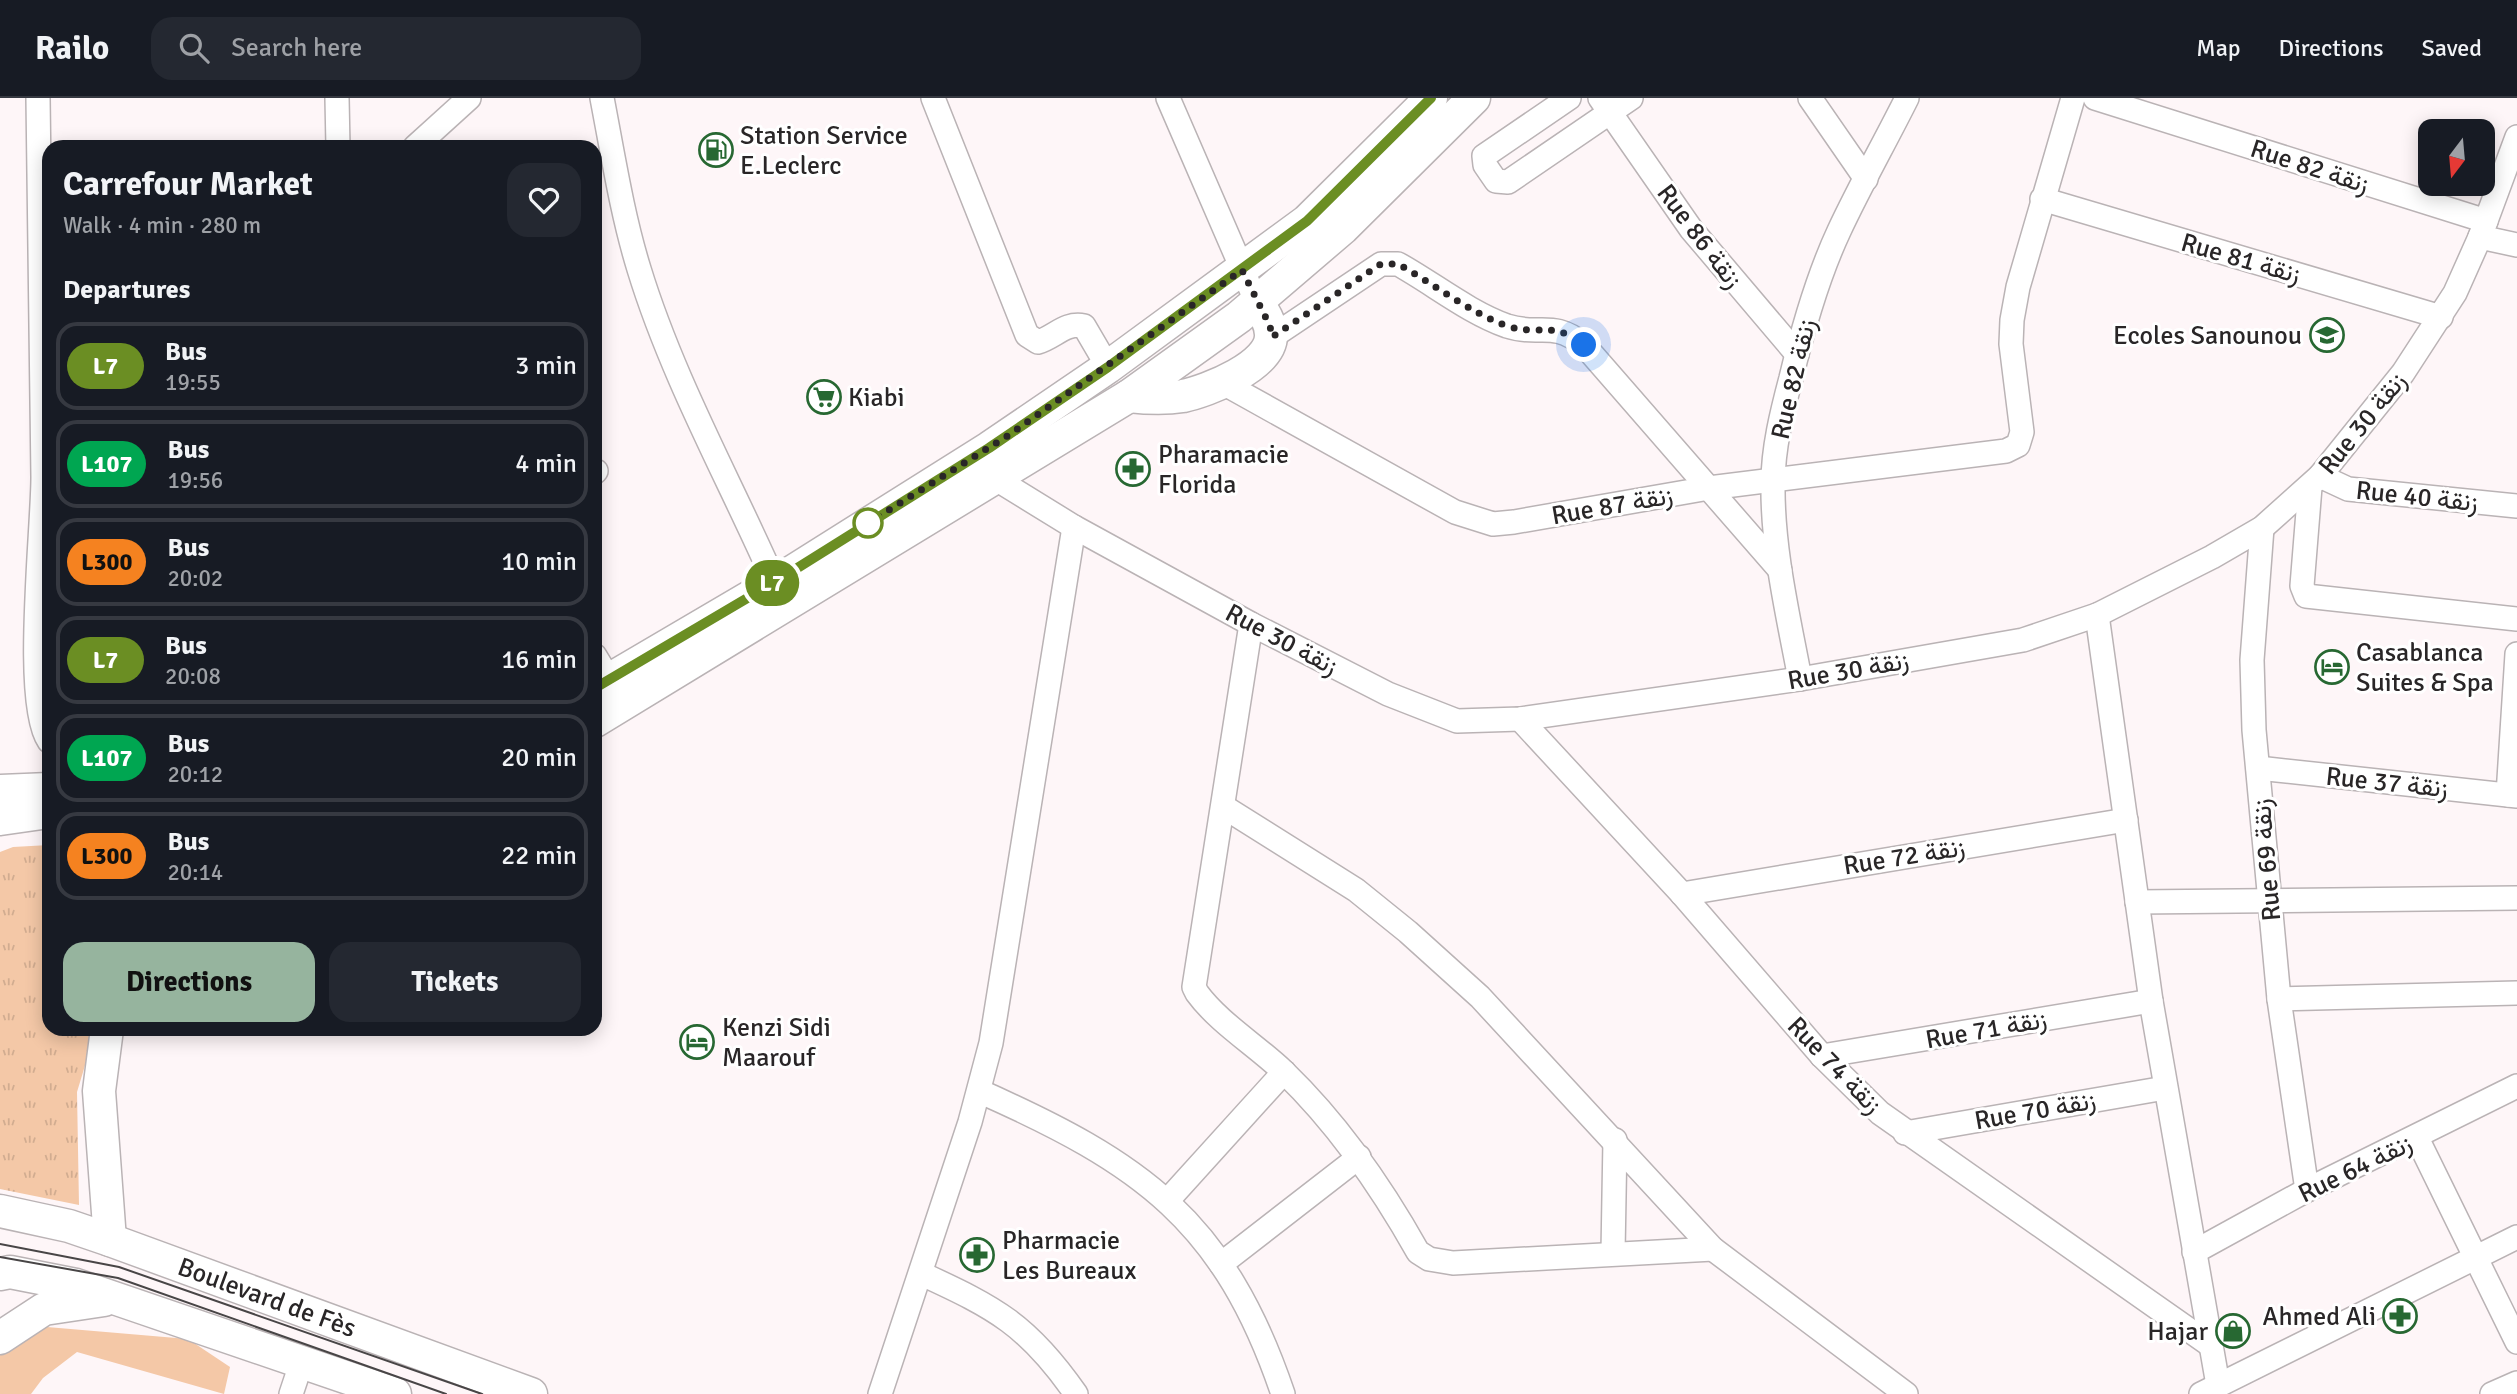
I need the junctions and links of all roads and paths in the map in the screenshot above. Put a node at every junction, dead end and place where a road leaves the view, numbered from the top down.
1 (38, 98) edge
2 (337, 98) edge
3 (469, 98) edge
4 (602, 98) edge
5 (933, 98) edge
6 (1168, 98) edge
7 (1431, 98) edge
8 (1474, 98) edge
9 (1569, 98) edge
10 (1631, 98) edge
11 (1810, 98) edge
12 (1907, 98) edge
13 (2073, 98) edge
14 (2095, 98) edge
15 (1605, 105) edge
16 (2517, 137) edge
17 (338, 140) edge
18 (423, 140) edge
19 (1866, 179) junction
20 (2042, 199) junction
21 (2483, 229) junction
22 (2517, 245) edge
23 (42, 265) edge
24 (1242, 270) junction
25 (1256, 301) junction
26 (2441, 317) junction
27 (1272, 337) junction
28 (1797, 354) junction
29 (1108, 367) junction
30 (1223, 383) junction
31 (1129, 396) junction
32 (996, 479) junction
33 (2315, 482) junction
34 (1773, 483) junction
35 (1709, 488) junction
36 (2517, 506) edge
37 (1073, 527) junction
38 (2262, 528) junction
39 (42, 550) edge
40 (1780, 570) junction
41 (774, 582) junction
42 (2097, 615) junction
43 (2517, 619) edge
44 (1251, 624) junction
45 (2517, 654) edge
46 (602, 673) edge
47 (1800, 678) junction
48 (602, 717) edge
49 (2515, 717) edge
50 (1520, 719) junction
51 (42, 723) edge
52 (2258, 768) junction
53 (42, 789) edge
54 (0, 791) edge
55 (2513, 795) edge
56 (1224, 807) junction
57 (42, 813) edge
58 (0, 820) edge
59 (2126, 820) junction
60 (1682, 894) junction
61 (2517, 898) edge
62 (2137, 902) junction
63 (2270, 902) junction
64 (2517, 993) edge
65 (2279, 999) junction
66 (2151, 1001) junction
67 (106, 1036) edge
68 (1822, 1056) junction
69 (1284, 1072) junction
70 (2517, 1086) edge
71 (2165, 1088) junction
72 (979, 1091) junction
73 (1905, 1133) junction
74 (2417, 1138) junction
75 (1615, 1140) junction
76 (1359, 1157) junction
77 (2307, 1190) junction
78 (1168, 1200) junction
79 (0, 1211) edge
80 (2517, 1237) edge
81 (110, 1240) junction
82 (1713, 1249) junction
83 (1613, 1252) junction
84 (2194, 1252) junction
85 (2476, 1257) junction
86 (1221, 1264) junction
87 (0, 1274) edge
88 (922, 1274) junction
89 (122, 1300) junction
90 (0, 1338) edge
91 (2517, 1342) edge
92 (2209, 1344) junction
93 (303, 1361) junction
94 (2517, 1383) edge
95 (2210, 1390) edge
96 (291, 1394) edge
97 (395, 1394) edge
98 (531, 1394) edge
99 (880, 1394) edge
100 (1076, 1394) edge
101 (1283, 1394) edge
102 (1906, 1394) edge
103 (2493, 1394) edge

1 - 23 street
2 - 17 street
3 - 18 street
4 - 41 street
5 - 29 street
6 - 24 street
7 - 24 main road
8 - 25 main road
9 - 15 street
10 - 15 street
11 - 19 street
12 - 19 street, Rue 82 زنقة
13 - 20 street
14 - 21 street, Rue 82 زنقة
15 - 28 street, Rue 86 زنقة
16 - 21 street, Rue 30 زنقة
19 - 28 street, Rue 82 زنقة
20 - 26 street, Rue 81 زنقة
20 - 34 street, Rue 87 زنقة
21 - 22 street, Rue 82 زنقة
21 - 26 street, Rue 30 زنقة
24 - 25 street
24 - 29 main road
25 - 27 main road
25 - 31 main road
26 - 33 street, Rue 30 زنقة
27 - 30 main road
27 - 35 street
28 - 34 street, Rue 82 زنقة
29 - 41 main road
30 - 31 main road
30 - 35 street, Rue 87 زنقة
31 - 32 main road
32 - 37 street, Rue 30 زنقة
32 - 48 main road
33 - 36 street, Rue 40 زنقة
33 - 38 street, Rue 30 زنقة
33 - 43 street
34 - 35 street, Rue 87 زنقة
34 - 40 street, Rue 82 زنقة
35 - 40 street
37 - 44 street, Rue 30 زنقة
37 - 72 street
38 - 42 street, Rue 30 زنقة
38 - 52 street, Rue 69 زنقة
39 - 51 street
40 - 47 street, Rue 82 زنقة
41 - 46 main road
42 - 47 street, Rue 30 زنقة
42 - 59 street
44 - 50 street, Rue 30 زنقة
44 - 56 street
45 - 49 street
47 - 50 street, Rue 30 زنقة
49 - 55 street
50 - 60 street, Rue 74 زنقة
52 - 55 street, Rue 37 زنقة
52 - 63 street, Rue 69 زنقة
53 - 54 main road
56 - 69 street
56 - 75 street
57 - 58 main road
59 - 60 street, Rue 72 زنقة
59 - 62 street
60 - 68 street, Rue 74 زنقة
61 - 63 street
62 - 63 street
62 - 66 street
63 - 65 street, Rue 69 زنقة
64 - 65 street
65 - 77 street, Rue 69 زنقة
66 - 68 street, Rue 71 زنقة
66 - 71 street
67 - 81 main road
68 - 73 street, Rue 74 زنقة
69 - 76 street
69 - 78 street
70 - 74 street, Rue 64 زنقة
71 - 73 street, Rue 70 زنقة
71 - 84 street
72 - 78 street
72 - 88 street
73 - 92 street, Rue 74 زنقة
74 - 77 street, Rue 64 زنقة
74 - 85 street
75 - 82 street
75 - 83 street
76 - 83 street
76 - 86 street
77 - 84 street, Rue 64 زنقة
78 - 86 street
79 - 81 main road, Boulevard de Fès
80 - 85 street
81 - 98 main road, Boulevard de Fès
82 - 83 street
82 - 102 street
84 - 92 street
85 - 91 street
85 - 95 street
86 - 101 street
87 - 89 main road, Boulevard de Fès
88 - 99 street
88 - 100 street
89 - 90 main road
89 - 93 main road, Boulevard de Fès
92 - 95 street
93 - 96 street
93 - 97 main road, Boulevard de Fès
94 - 103 street

